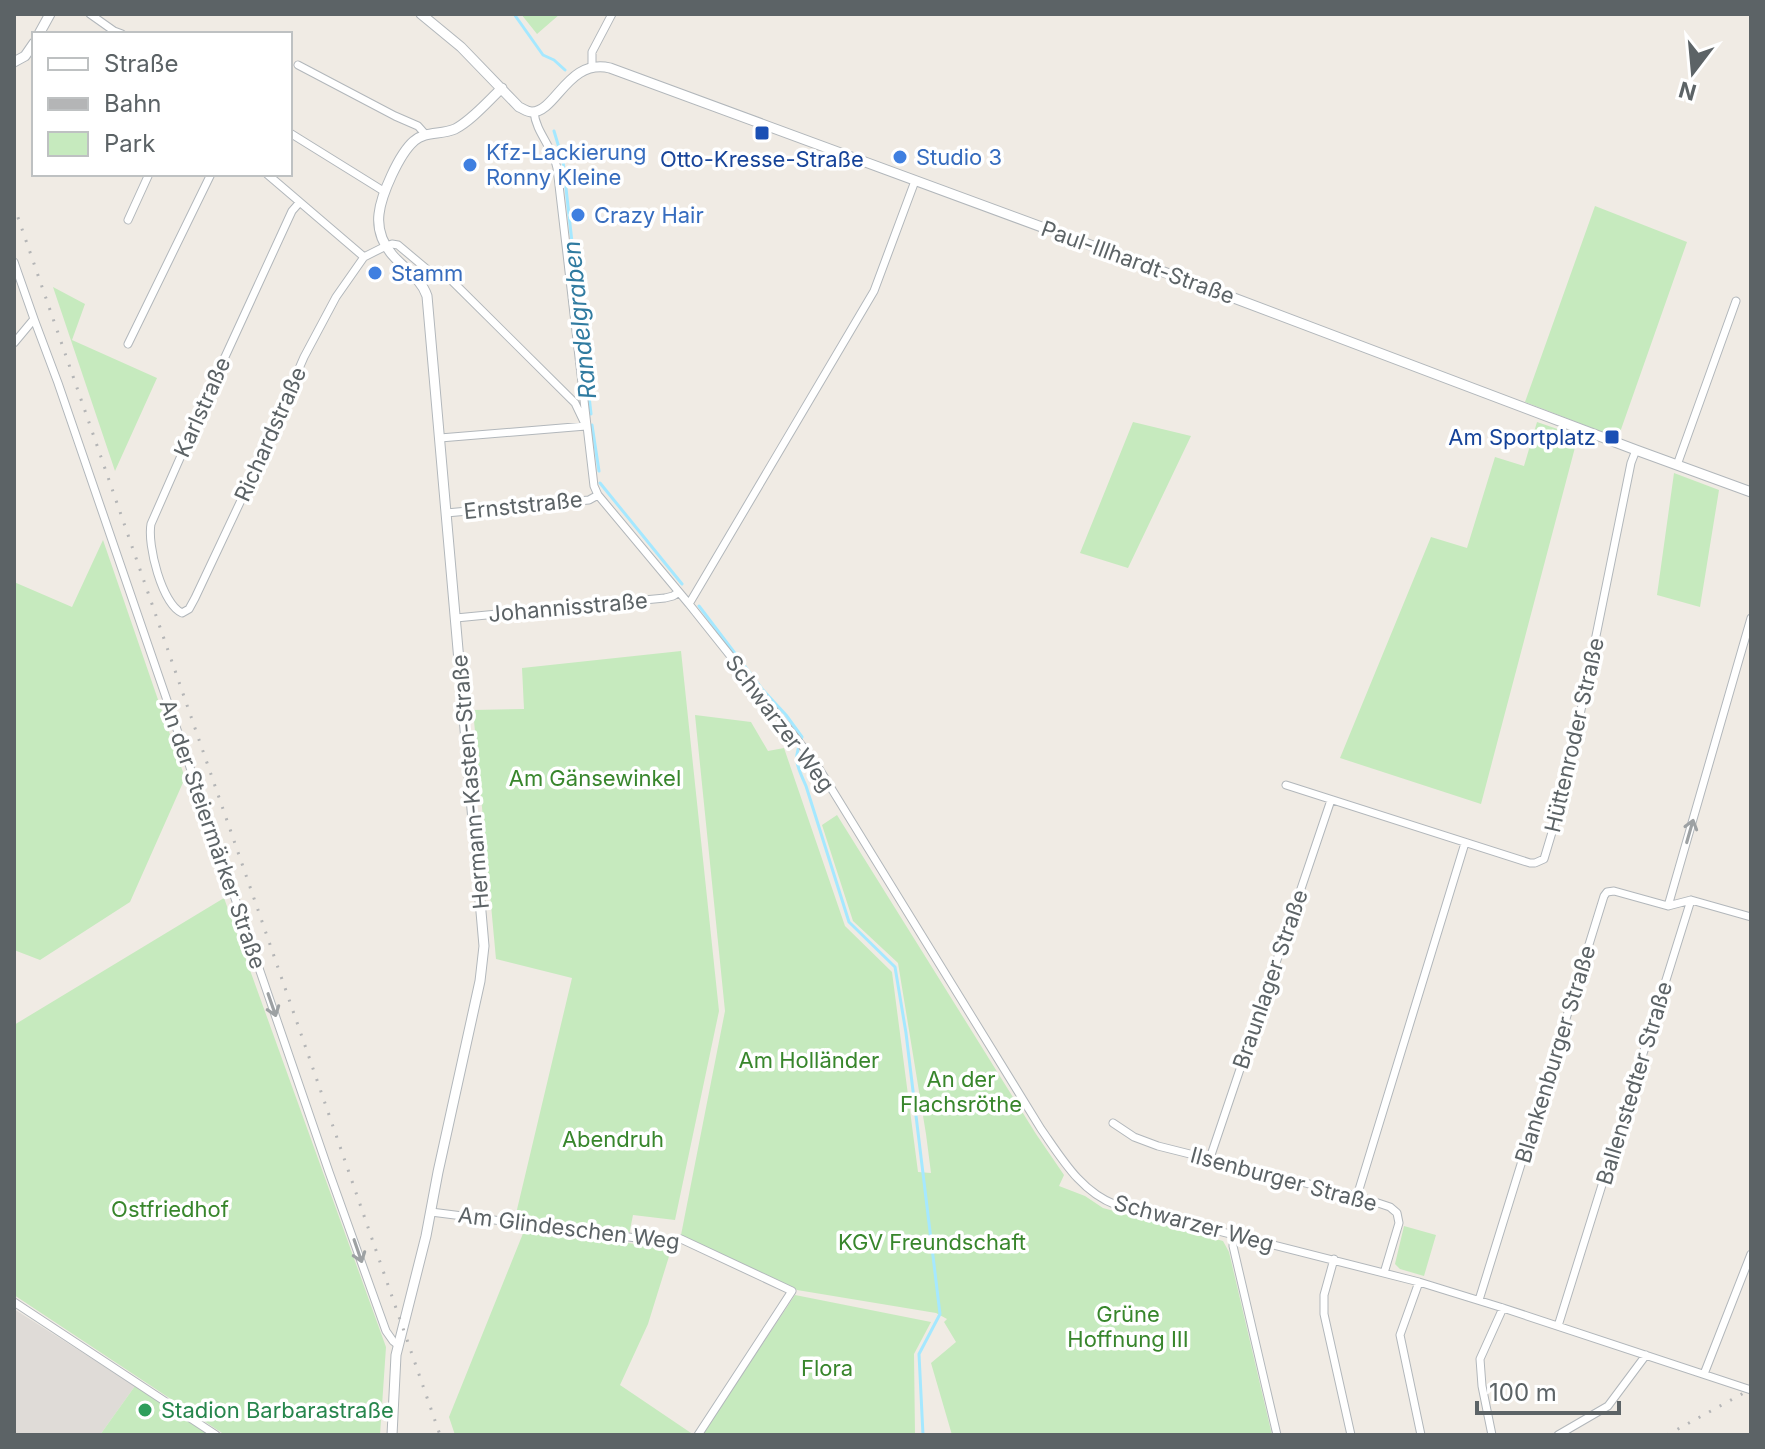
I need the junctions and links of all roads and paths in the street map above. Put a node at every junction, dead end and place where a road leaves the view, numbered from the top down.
1 (50, 14) edge
2 (90, 14) edge
3 (421, 14) edge
4 (610, 15) edge
5 (107, 31) edge
6 (40, 32) edge
7 (29, 56) edge
8 (14, 62) edge
9 (298, 65) dead end
10 (592, 67) junction
11 (502, 88) junction
12 (534, 112) junction
13 (292, 134) edge
14 (426, 135) junction
15 (148, 176) edge
16 (210, 176) edge
17 (269, 176) edge
18 (915, 181) junction
19 (385, 192) junction
20 (299, 203) junction
21 (128, 220) dead end
22 (386, 246) junction
23 (364, 257) junction
24 (14, 262) edge
25 (429, 271) junction
26 (419, 281) junction
27 (1736, 301) dead end
28 (34, 319) junction
29 (14, 343) edge
30 (128, 344) dead end
31 (586, 426) junction
32 (440, 438) junction
33 (1636, 450) junction
34 (1677, 465) junction
35 (1751, 492) edge
36 (598, 495) junction
37 (446, 513) junction
38 (679, 592) junction
39 (689, 604) junction
40 (182, 613) joint
41 (456, 618) junction
42 (1751, 618) edge
43 (1286, 785) dead end
44 (1331, 800) junction
45 (1465, 843) junction
46 (1691, 900) junction
47 (1668, 906) junction
48 (1751, 917) edge
49 (1113, 1123) dead end
50 (1210, 1158) junction
51 (1357, 1196) junction
52 (431, 1212) junction
53 (1234, 1234) junction
54 (1751, 1254) edge
55 (1334, 1259) junction
56 (1384, 1273) junction
57 (1419, 1282) junction
58 (1479, 1300) junction
59 (14, 1302) edge
60 (1503, 1308) junction
61 (1558, 1326) junction
62 (398, 1345) junction
63 (1646, 1355) junction
64 (1704, 1374) junction
65 (1751, 1390) edge
66 (216, 1435) edge
67 (392, 1435) edge
68 (698, 1435) edge
69 (1277, 1435) edge
70 (1351, 1435) edge
71 (1421, 1435) edge
72 (1492, 1435) edge
73 (1558, 1435) edge

1 - 6 street
2 - 5 street
3 - 11 street
4 - 10 street
7 - 8 street
9 - 14 street
10 - 12 street
10 - 18 street, Paul-Illhardt-Straße
11 - 12 street
11 - 14 street
12 - 31 street
13 - 19 street
14 - 19 street
15 - 21 street
16 - 30 street
17 - 20 street
18 - 33 street, Paul-Illhardt-Straße
18 - 39 street
19 - 22 street
20 - 23 street
20 - 40 street, Karlstraße
22 - 23 street
22 - 25 street
22 - 26 street, Hermann-Kasten-Straße
23 - 40 street, Richardstraße
24 - 28 street, An der Steiermärker Straße
25 - 26 street
25 - 31 street
26 - 32 street, Hermann-Kasten-Straße
27 - 34 street
28 - 29 street
28 -> 62 street, An der Steiermärker Straße
31 - 32 street
31 - 36 street
32 - 37 street, Hermann-Kasten-Straße
33 - 34 street, Paul-Illhardt-Straße
33 - 45 street, Hüttenroder Straße
34 - 35 street, Paul-Illhardt-Straße
36 - 37 street, Ernststraße
36 - 38 street
37 - 41 street, Hermann-Kasten-Straße
38 - 39 street
38 - 41 street, Johannisstraße
39 - 53 street, Schwarzer Weg
41 - 52 street, Hermann-Kasten-Straße
47 -> 42 street
43 - 44 street, Hüttenroder Straße
44 - 45 street, Hüttenroder Straße
44 - 50 street, Braunlager Straße
45 - 51 street
46 - 47 street
46 - 48 street
46 - 61 street, Ballenstedter Straße
47 - 58 street, Blankenburger Straße
49 - 50 street, Ilsenburger Straße
50 - 51 street, Ilsenburger Straße
51 - 56 street, Ilsenburger Straße
52 - 62 street, Hermann-Kasten-Straße
52 - 68 street, Am Glindeschen Weg
53 - 55 street, Schwarzer Weg
53 - 69 street
54 - 64 street
55 - 56 street, Schwarzer Weg
55 - 70 street
56 - 57 street, Schwarzer Weg
57 - 58 street, Schwarzer Weg
57 - 71 street
58 - 60 street, Schwarzer Weg
59 - 66 street
60 - 61 street, Schwarzer Weg
60 - 72 street
61 - 63 street, Schwarzer Weg
62 - 67 street, Hermann-Kasten-Straße
63 - 64 street, Schwarzer Weg
63 - 73 street
64 - 65 street, Schwarzer Weg

